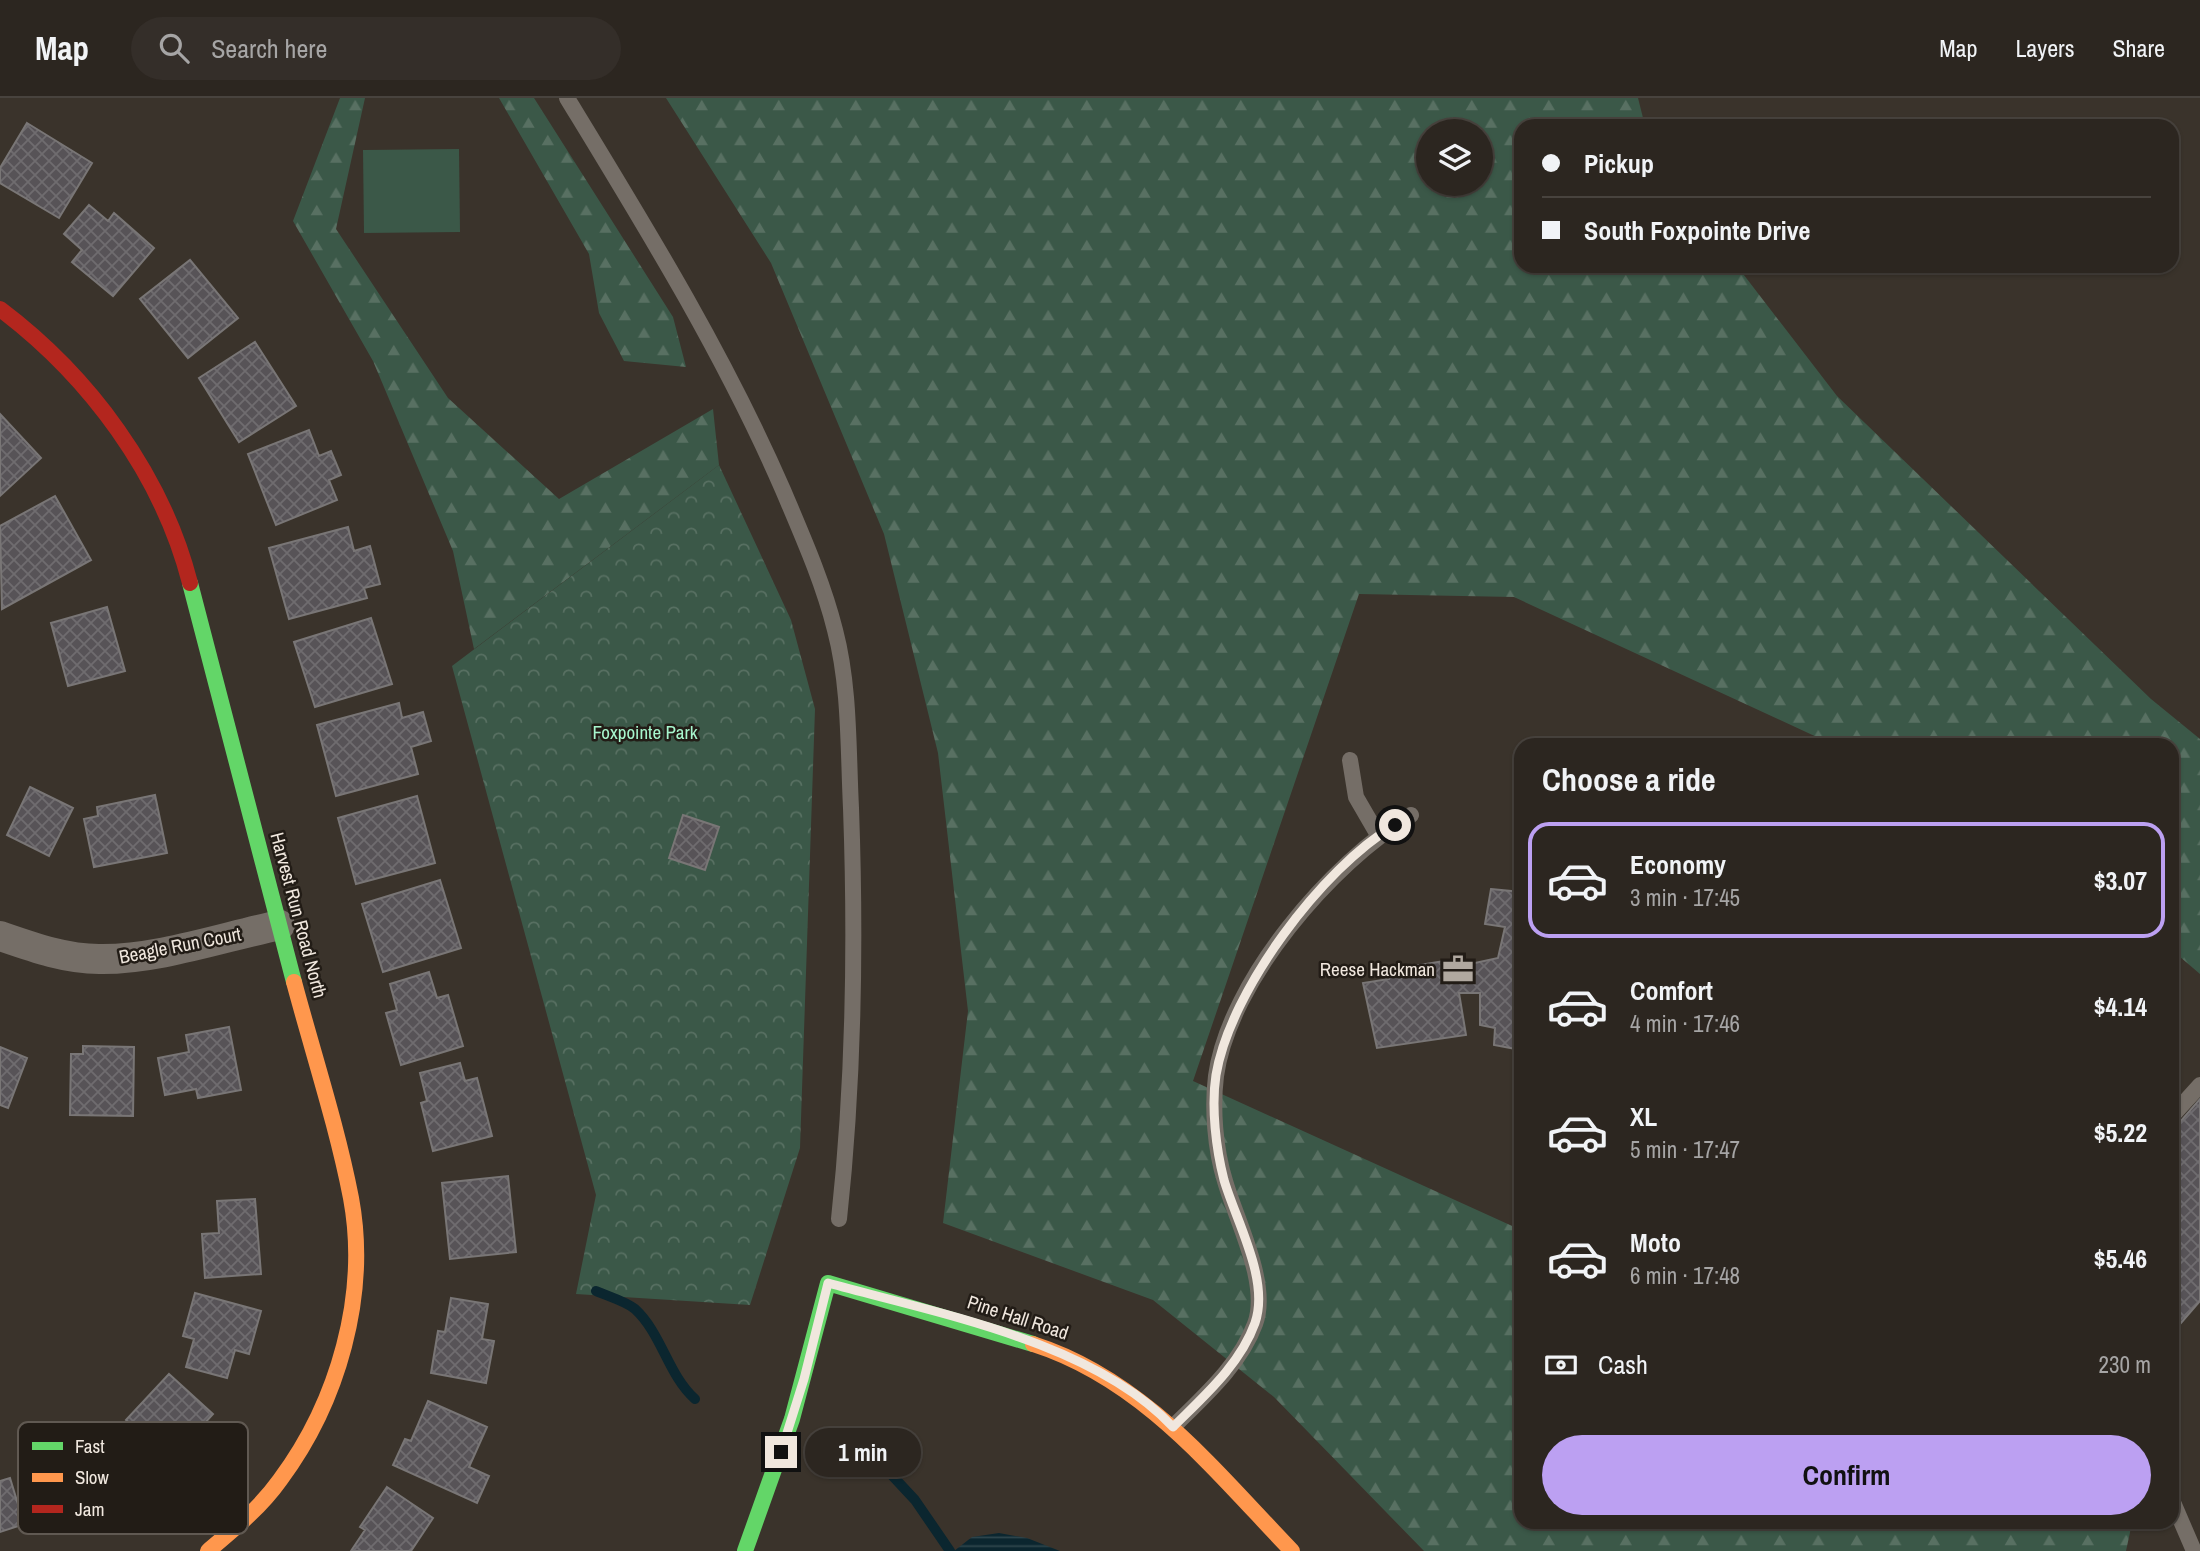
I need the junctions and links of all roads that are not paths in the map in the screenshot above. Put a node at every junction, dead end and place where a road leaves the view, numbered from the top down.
1 (568, 98) edge
2 (0, 309) edge
3 (1350, 760) dead end
4 (1411, 815) dead end
5 (1378, 835) junction
6 (280, 925) junction
7 (0, 936) edge
8 (2200, 1085) edge
9 (2179, 1108) edge
10 (839, 1219) dead end
11 (1173, 1427) junction
12 (248, 1514) edge
13 (2179, 1516) edge
14 (226, 1534) edge
15 (208, 1551) edge
16 (745, 1551) edge
17 (1292, 1551) edge
18 (2194, 1551) edge

1 - 10 lane
2 - 6 street, Harvest Run Road North
3 - 5 lane
4 - 5 lane
5 - 11 lane
6 - 7 street, Beagle Run Court
6 - 12 street, Harvest Run Road North
8 - 9 lane
11 - 16 street, Pine Hall Road
11 - 17 street, Pine Hall Road
13 - 18 lane
14 - 15 street, Harvest Run Road North

